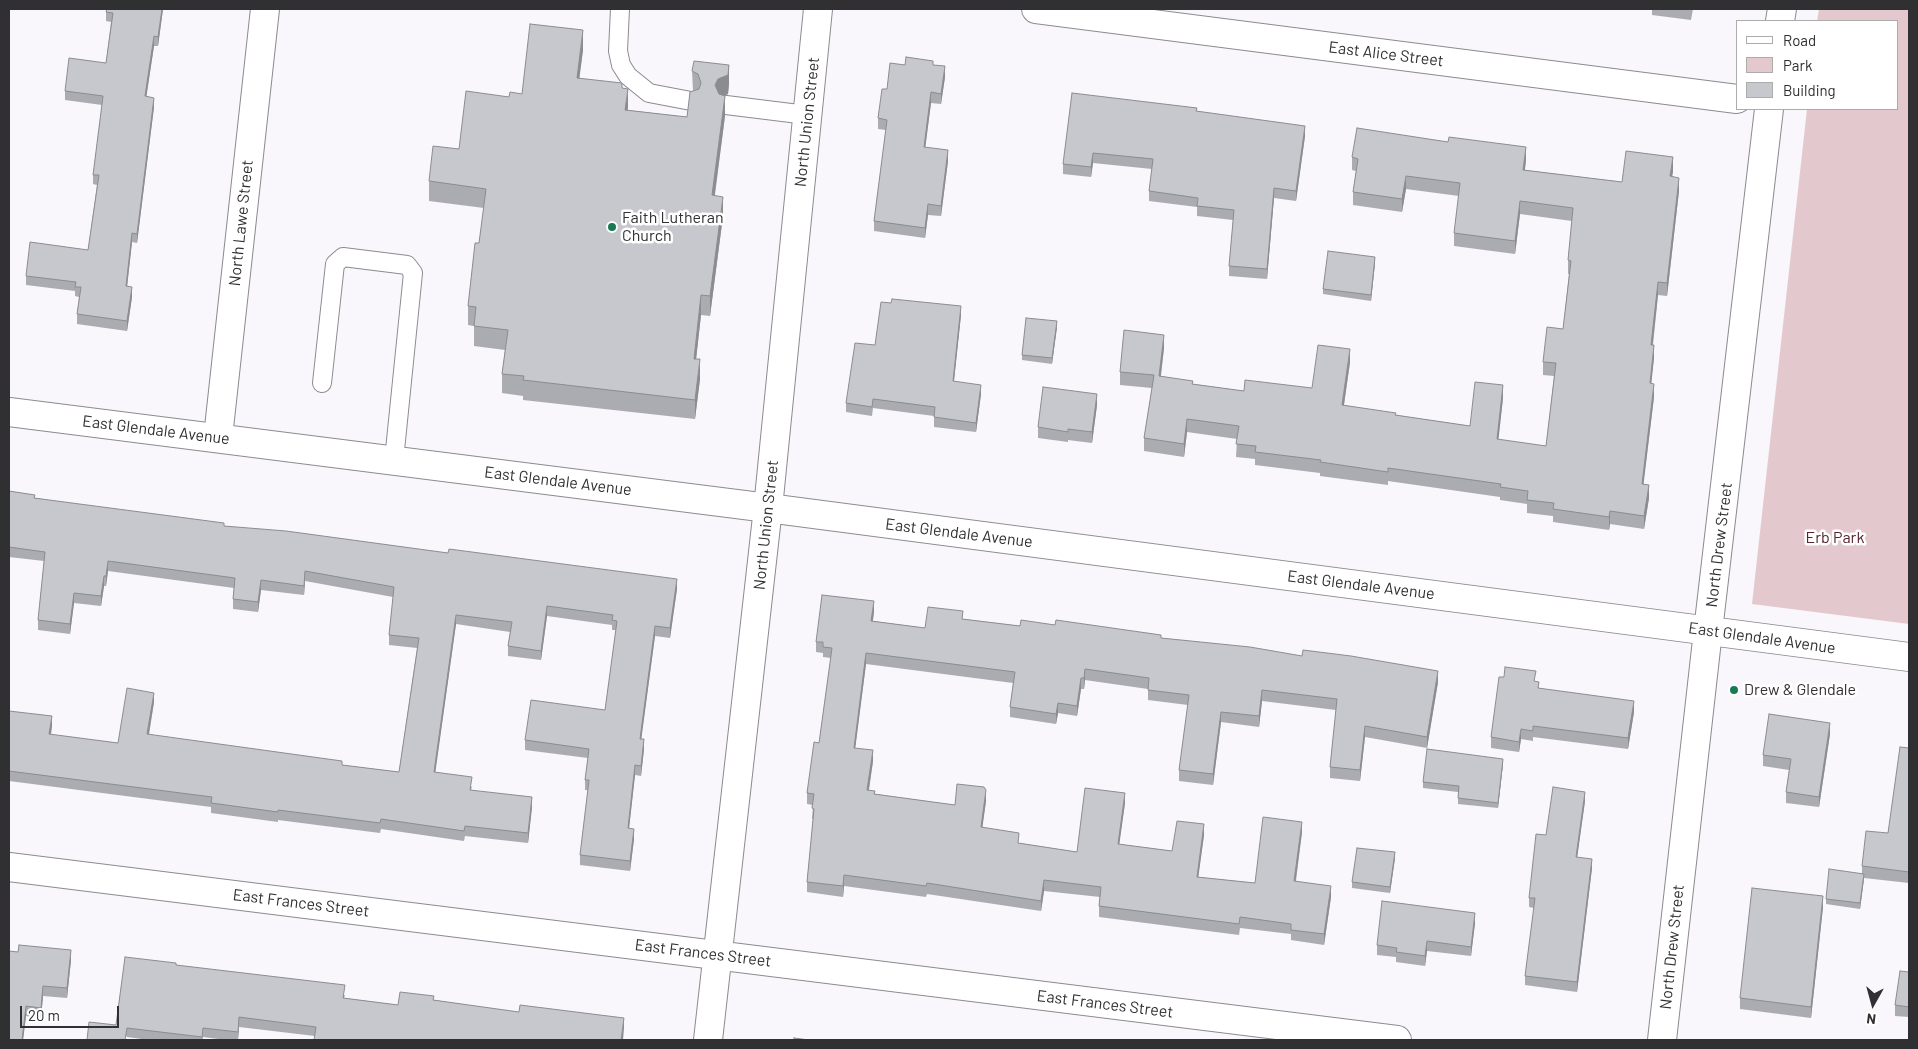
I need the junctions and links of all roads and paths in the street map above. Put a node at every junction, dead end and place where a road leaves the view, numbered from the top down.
1 (265, 9) edge
2 (620, 9) edge
3 (818, 9) edge
4 (1036, 9) edge
5 (1736, 99) edge
6 (691, 101) edge
7 (726, 105) edge
8 (1769, 110) edge
9 (807, 115) junction
10 (322, 384) dead end
11 (9, 412) edge
12 (218, 437) junction
13 (394, 460) junction
14 (768, 508) junction
15 (1708, 631) junction
16 (1909, 658) edge
17 (9, 867) edge
18 (719, 955) junction
19 (708, 1040) edge
20 (1397, 1040) edge
21 (1662, 1040) edge

1 - 12 street, North Lawe Street
2 - 6 lane
3 - 9 street, North Union Street
4 - 5 street, East Alice Street
7 - 9 lane
8 - 15 street, North Drew Street
9 - 14 street, North Union Street
10 - 13 lane
11 - 12 street, East Glendale Avenue
12 - 13 street, East Glendale Avenue
13 - 14 street, East Glendale Avenue
14 - 15 street, East Glendale Avenue
14 - 18 street, North Union Street
15 - 16 street, East Glendale Avenue
15 - 21 street, North Drew Street
17 - 18 street, East Frances Street
18 - 19 street, North Union Street
18 - 20 street, East Frances Street

